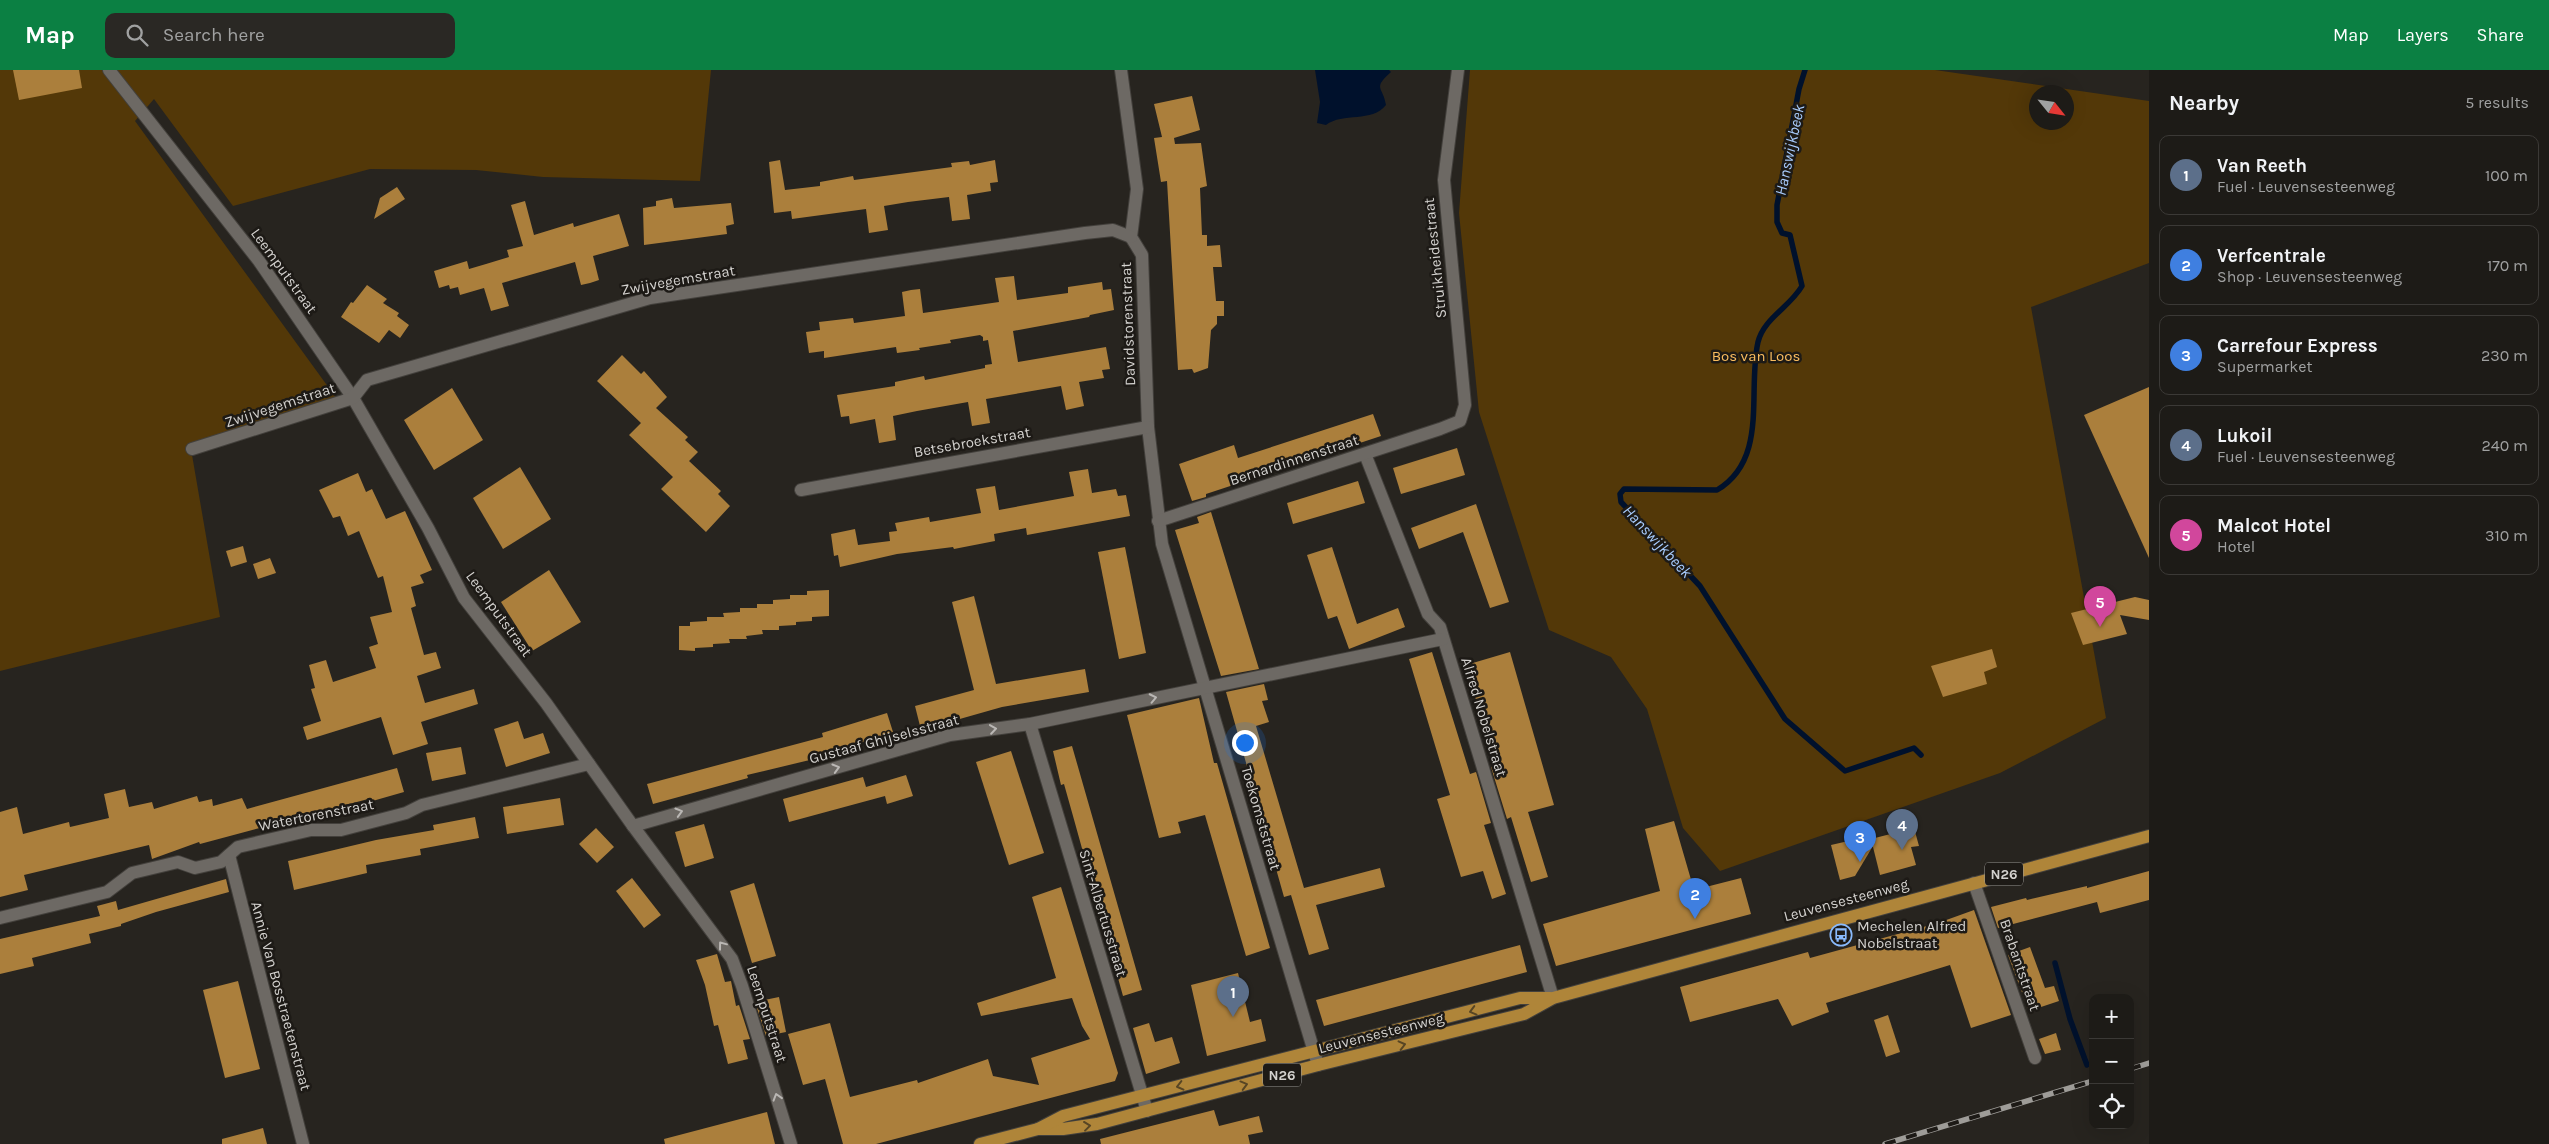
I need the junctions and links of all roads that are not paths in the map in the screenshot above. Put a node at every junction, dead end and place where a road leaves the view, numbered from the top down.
1 (110, 70) edge
2 (1121, 70) edge
3 (1458, 70) edge
4 (1131, 237) junction
5 (353, 398) junction
6 (1148, 427) junction
7 (1440, 429) joint
8 (192, 449) dead end
9 (1365, 454) junction
10 (801, 490) dead end
11 (1158, 520) junction
12 (1444, 639) junction
13 (1206, 687) junction
14 (1030, 724) junction
15 (589, 764) junction
16 (632, 826) junction
17 (2149, 836) edge
18 (229, 855) junction
19 (1974, 883) junction
20 (0, 918) edge
21 (1553, 998) junction
22 (1313, 1052) junction
23 (2035, 1058) dead end
24 (1318, 1066) junction
25 (1142, 1096) junction
26 (1147, 1111) junction
27 (1038, 1129) junction
28 (303, 1144) edge
29 (791, 1144) edge
30 (980, 1144) edge

1 - 5 street, Leemputstraat
2 - 4 street
3 - 7 street, Struikheidestraat
4 - 5 street, Zwijvegemstraat
4 - 6 street, Davidstorenstraat
5 - 8 street, Zwijvegemstraat
5 - 15 street, Leemputstraat
6 - 10 street, Betsebroekstraat
6 - 11 street, Davidstorenstraat
7 - 9 street, Bernardinnenstraat
9 - 11 street, Bernardinnenstraat
9 - 12 street, Alfred Nobelstraat
11 - 13 street, Toekomststraat
12 - 13 street, Gustaaf Ghijselsstraat
12 - 21 street, Alfred Nobelstraat
14 -> 13 street, Gustaaf Ghijselsstraat
13 - 22 street, Toekomststraat
16 -> 14 street, Gustaaf Ghijselsstraat
14 - 25 street, Sint-Albertusstraat
15 - 16 street, Leemputstraat
15 - 18 street, Watertorenstraat
29 -> 16 street, Leemputstraat
17 - 19 main road, Leuvensesteenweg / N26
18 - 20 street, Watertorenstraat
18 - 28 street, Annie Van Bosstraetenstraat
19 - 21 main road, Leuvensesteenweg / N26
19 - 23 street, Brabantstraat
21 -> 22 main road, Leuvensesteenweg / N26
24 -> 21 main road, Leuvensesteenweg / N26
22 - 24 street, Toekomststraat
22 -> 25 main road, Leuvensesteenweg / N26
26 -> 24 main road, Leuvensesteenweg / N26
25 - 26 street, Sint-Albertusstraat
25 - 27 main road, Leuvensesteenweg / N26
27 -> 26 main road, Leuvensesteenweg / N26
27 - 30 main road, Leuvensesteenweg / N26

